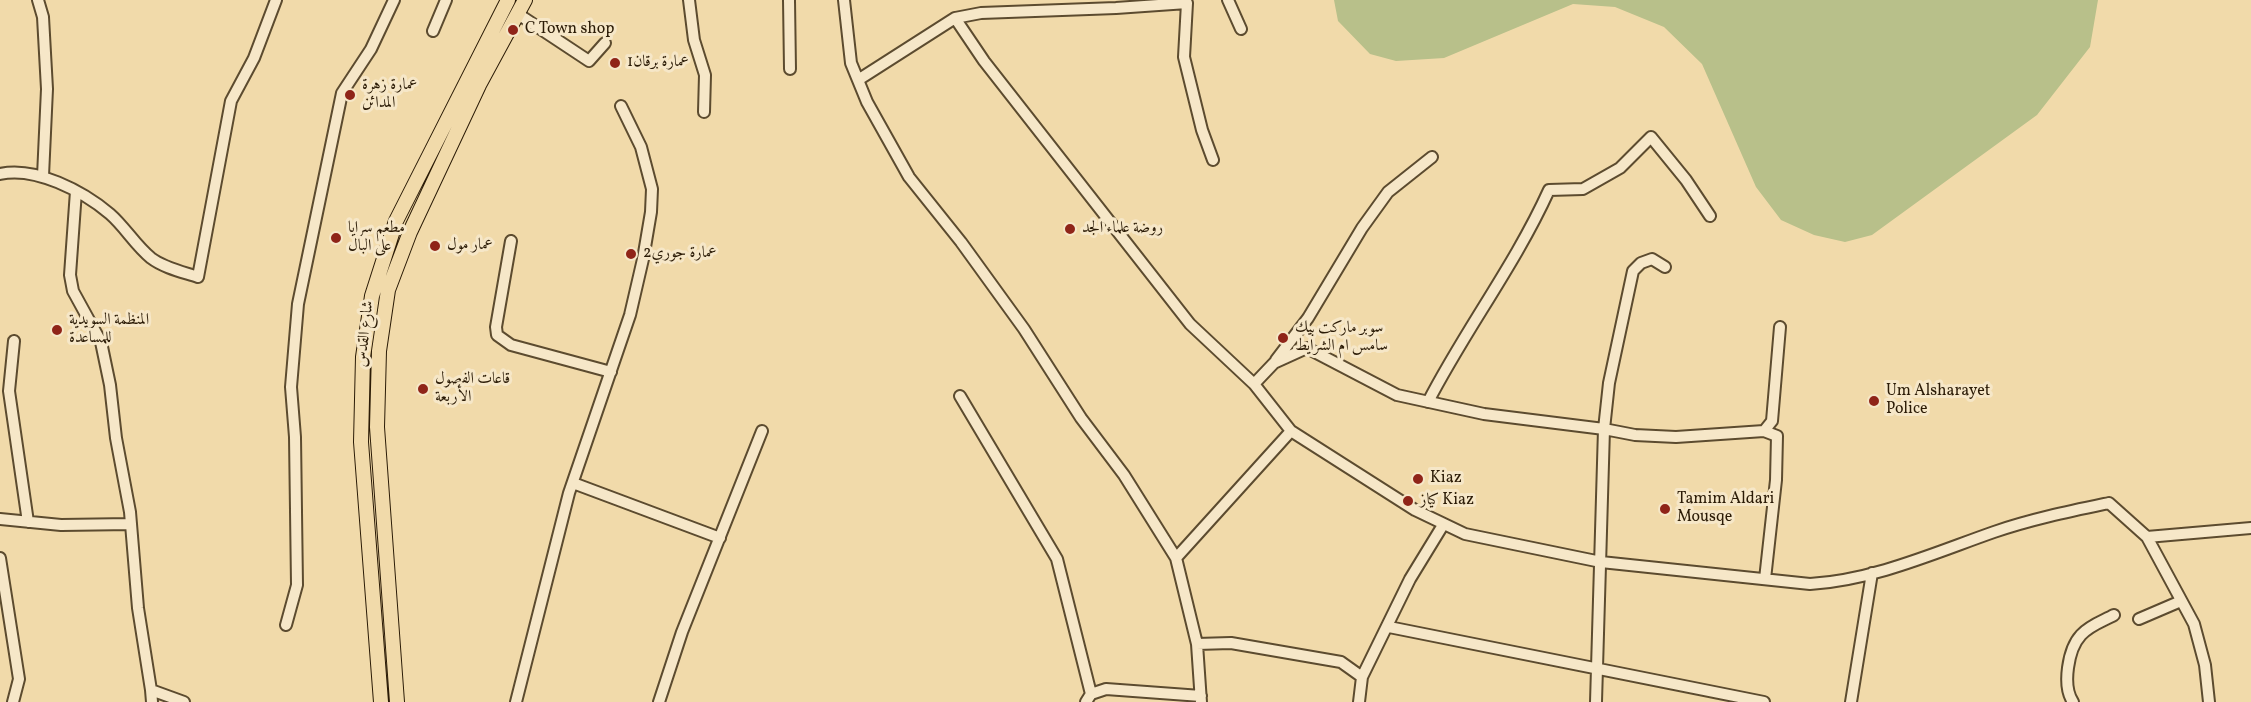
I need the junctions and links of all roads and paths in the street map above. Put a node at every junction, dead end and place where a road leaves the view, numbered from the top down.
1 (39, 0) edge
2 (276, 0) edge
3 (394, 0) edge
4 (446, 0) edge
5 (508, 0) edge
6 (525, 0) edge
7 (692, 0) edge
8 (789, 0) edge
9 (844, 0) edge
10 (1227, 0) edge
11 (1192, 1) edge
12 (1050, 6) edge
13 (518, 14) junction
14 (955, 18) junction
15 (1241, 29) dead end
16 (433, 31) dead end
17 (605, 43) dead end
18 (790, 69) dead end
19 (858, 80) junction
20 (621, 106) dead end
21 (704, 112) dead end
22 (1431, 158) dead end
23 (1213, 160) dead end
24 (0, 174) edge
25 (43, 176) junction
26 (76, 191) junction
27 (1710, 216) dead end
28 (511, 241) dead end
29 (1665, 267) dead end
30 (1780, 327) dead end
31 (14, 340) dead end
32 (1274, 363) junction
33 (611, 372) junction
34 (1254, 384) junction
35 (960, 396) dead end
36 (1428, 402) junction
37 (1604, 429) junction
38 (1764, 430) junction
39 (762, 431) dead end
40 (1291, 431) junction
41 (573, 483) junction
42 (0, 519) edge
43 (28, 522) junction
44 (131, 524) junction
45 (1443, 525) junction
46 (2251, 528) edge
47 (2147, 537) junction
48 (720, 538) junction
49 (0, 558) edge
50 (1176, 558) junction
51 (1601, 562) junction
52 (1872, 573) junction
53 (1765, 579) junction
54 (2181, 601) junction
55 (2114, 615) dead end
56 (2139, 619) dead end
57 (286, 625) dead end
58 (1389, 627) junction
59 (1197, 644) junction
60 (1598, 668) junction
61 (1362, 677) junction
62 (151, 690) junction
63 (1088, 698) edge
64 (1201, 699) edge
65 (13, 702) edge
66 (152, 702) edge
67 (184, 702) edge
68 (381, 702) edge
69 (397, 702) edge
70 (516, 702) edge
71 (659, 702) edge
72 (1359, 702) edge
73 (1596, 702) edge
74 (1764, 702) edge
75 (1851, 702) edge
76 (2073, 702) edge
77 (2209, 702) edge

1 - 25 street
2 - 26 street
3 - 57 street
4 - 16 street
5 - 68 main road, شارع القدس
6 - 13 main road, شارع القدس
7 - 21 street
8 - 18 street
9 - 19 street
10 - 15 street
11 - 12 street
11 - 23 street
12 - 14 street
13 - 17 street
13 - 69 main road, شارع القدس
14 - 19 street
14 - 34 street
19 - 50 street
20 - 33 street
22 - 32 street
24 - 25 street
25 - 26 street
26 - 44 street
27 - 36 street
28 - 33 street
29 - 37 street
30 - 38 street
31 - 43 street
32 - 34 street
32 - 36 street
33 - 41 street
34 - 40 street
35 - 63 street
36 - 37 street
37 - 38 street
37 - 51 street
38 - 53 street
39 - 48 street
40 - 45 street
40 - 50 street
41 - 48 street
41 - 70 street
42 - 43 street
43 - 44 street
44 - 62 street
45 - 51 street
45 - 58 street
46 - 47 street
47 - 52 street
47 - 54 street
48 - 71 street
49 - 65 street
50 - 59 street
51 - 53 street
51 - 60 street
52 - 53 street
52 - 75 street
54 - 56 street
54 - 77 street
55 - 76 street
58 - 60 street
58 - 61 street
59 - 61 street
59 - 64 street
60 - 73 street
60 - 74 street
61 - 72 street
62 - 66 street
62 - 67 street
63 - 64 street

